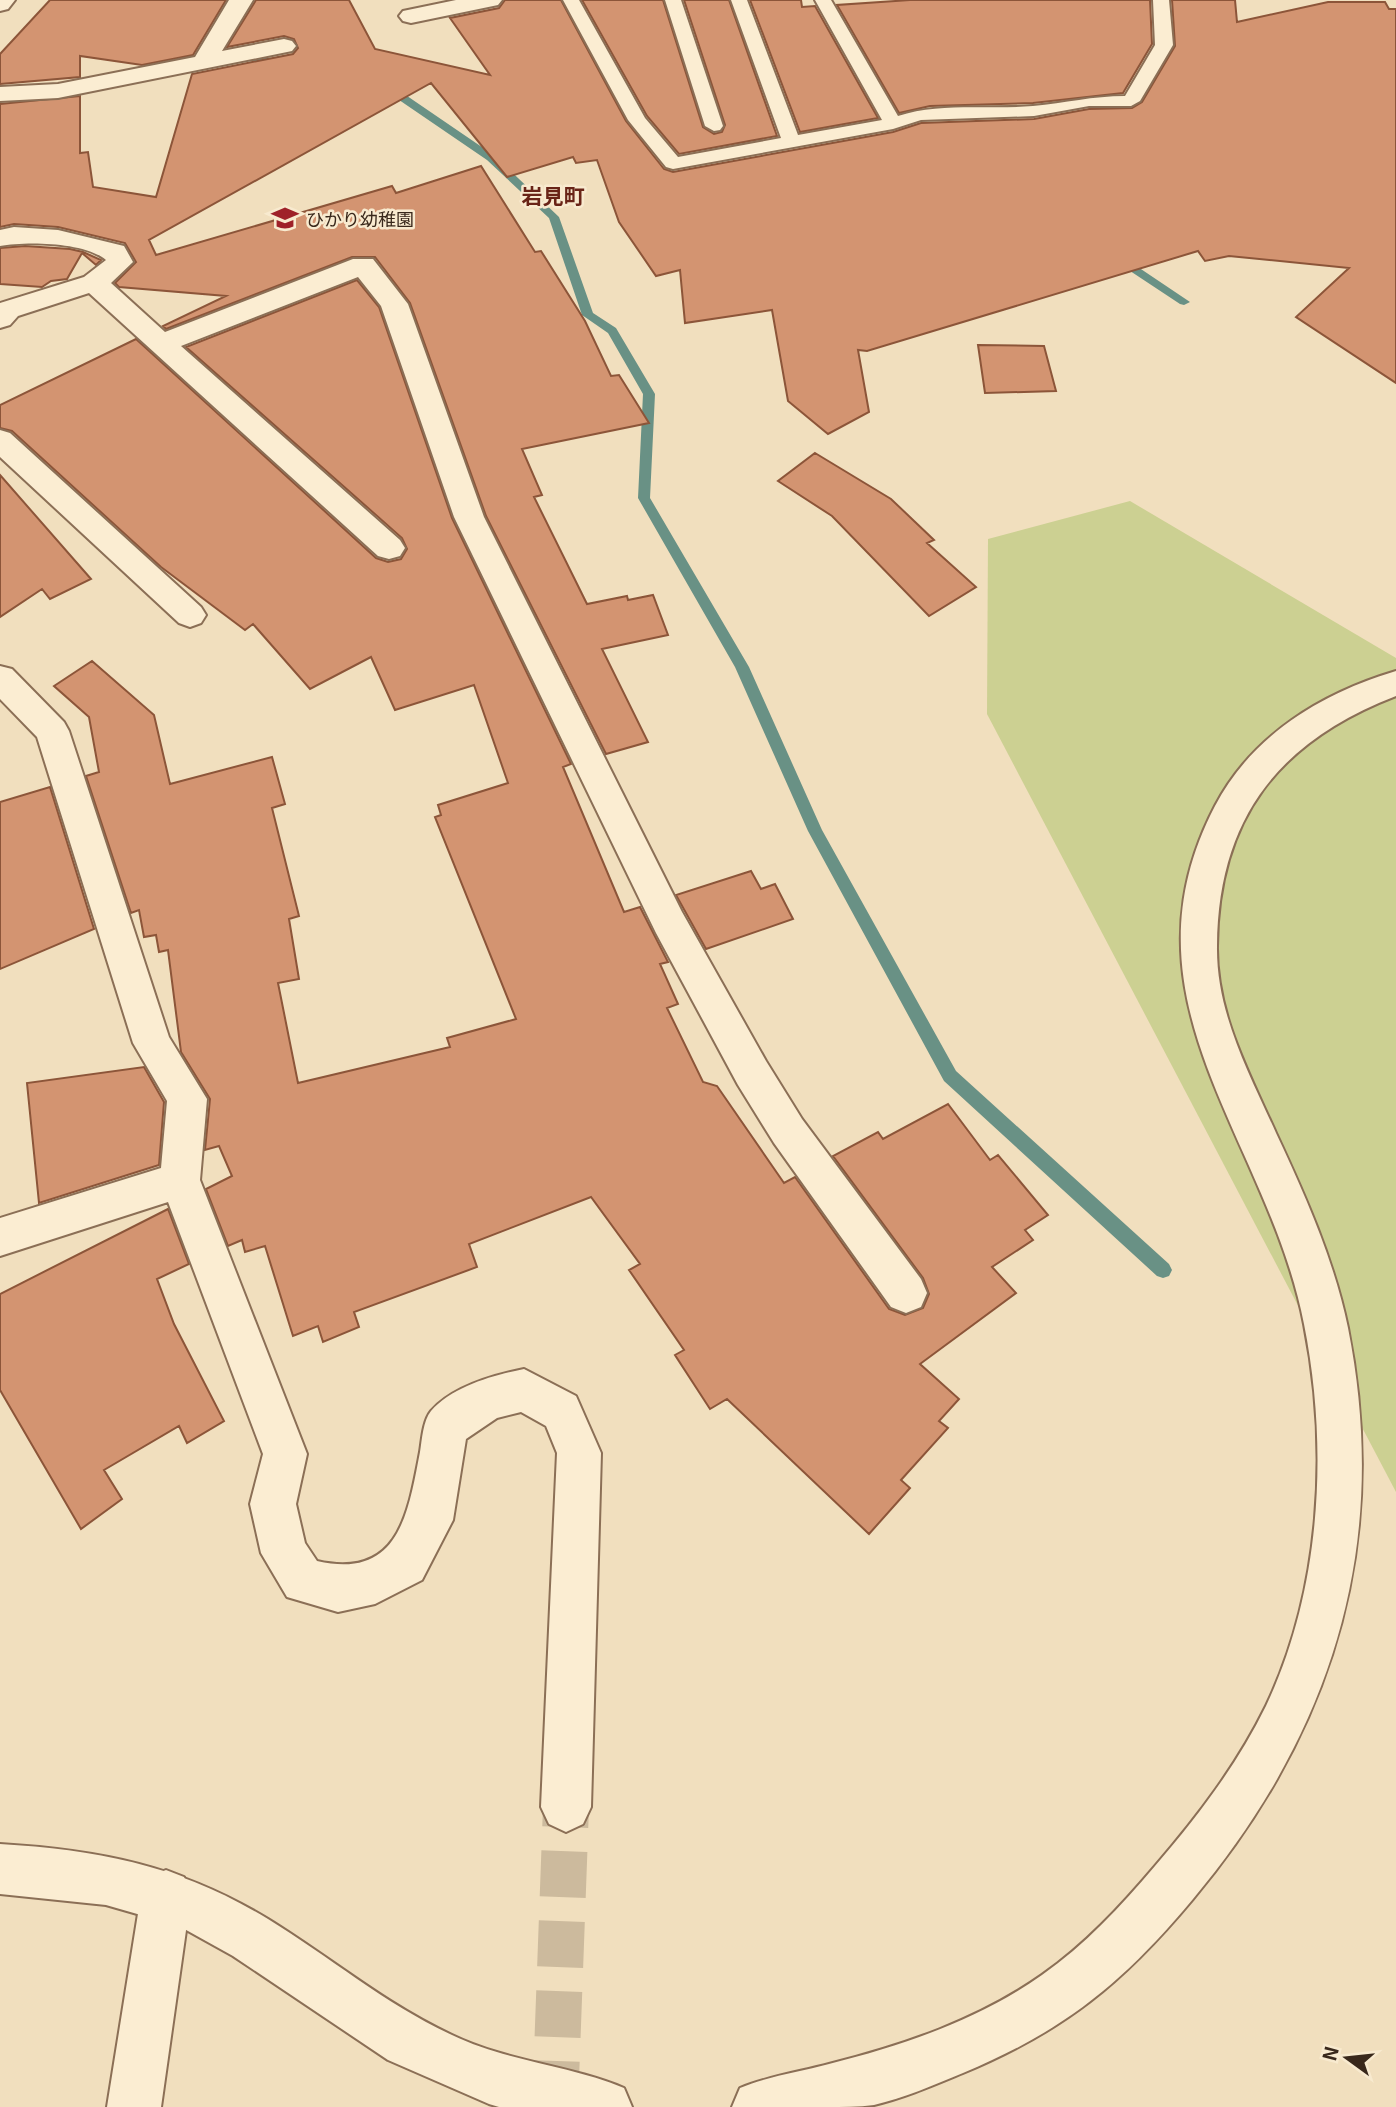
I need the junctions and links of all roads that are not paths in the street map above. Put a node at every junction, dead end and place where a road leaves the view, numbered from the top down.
1 (241, 0) edge
2 (490, 0) edge
3 (571, 0) edge
4 (673, 0) edge
5 (739, 0) edge
6 (823, 0) edge
7 (1161, 0) edge
8 (411, 16) dead end
9 (284, 46) dead end
10 (203, 63) junction
11 (0, 94) edge
12 (892, 124) junction
13 (714, 126) dead end
14 (791, 142) junction
15 (0, 238) edge
16 (94, 282) junction
17 (0, 319) edge
18 (163, 343) junction
19 (0, 440) edge
20 (389, 548) dead end
21 (190, 615) dead end
22 (0, 678) edge
23 (1396, 683) edge
24 (180, 1180) junction
25 (0, 1237) edge
26 (906, 1293) dead end
27 (565, 1807) tunnel mouth
28 (0, 1868) edge
29 (166, 1895) junction
30 (134, 2107) edge
31 (605, 2107) edge
32 (759, 2107) edge

1 - 10 street
2 - 8 street
3 - 14 lane
4 - 13 lane
5 - 14 lane
6 - 12 lane
7 - 12 lane
9 - 10 street
10 - 11 street
12 - 14 lane
15 - 16 street
16 - 17 street
16 - 18 street
18 - 20 street
18 - 26 street
19 - 21 street
22 - 24 street
23 - 32 street
24 - 25 street
24 - 27 street
28 - 29 street
29 - 30 street
29 - 31 street

